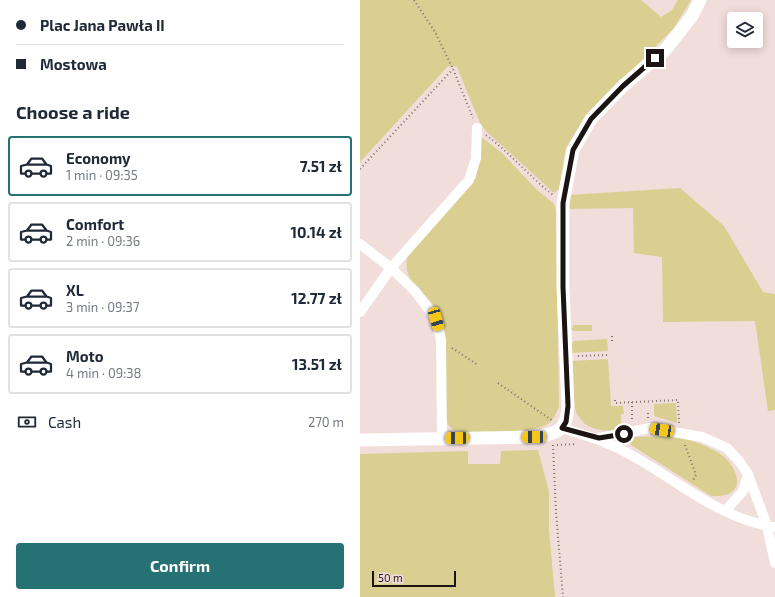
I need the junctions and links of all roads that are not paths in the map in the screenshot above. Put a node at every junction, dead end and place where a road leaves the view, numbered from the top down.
1 (700, 0) edge
2 (477, 128) road end
3 (360, 244) edge
4 (390, 268) junction
5 (360, 312) edge
6 (554, 429) junction
7 (442, 438) junction
8 (599, 438) junction
9 (360, 440) edge
10 (748, 474) junction
11 (725, 511) junction
12 (771, 526) edge
13 (775, 563) edge

1 - 6 street
2 - 4 street
3 - 4 street
4 - 5 street
4 - 7 street
6 - 7 street
6 - 8 street
7 - 9 street
8 - 10 street
8 - 11 street
10 - 11 street
10 - 12 street
11 - 12 street
12 - 13 street

